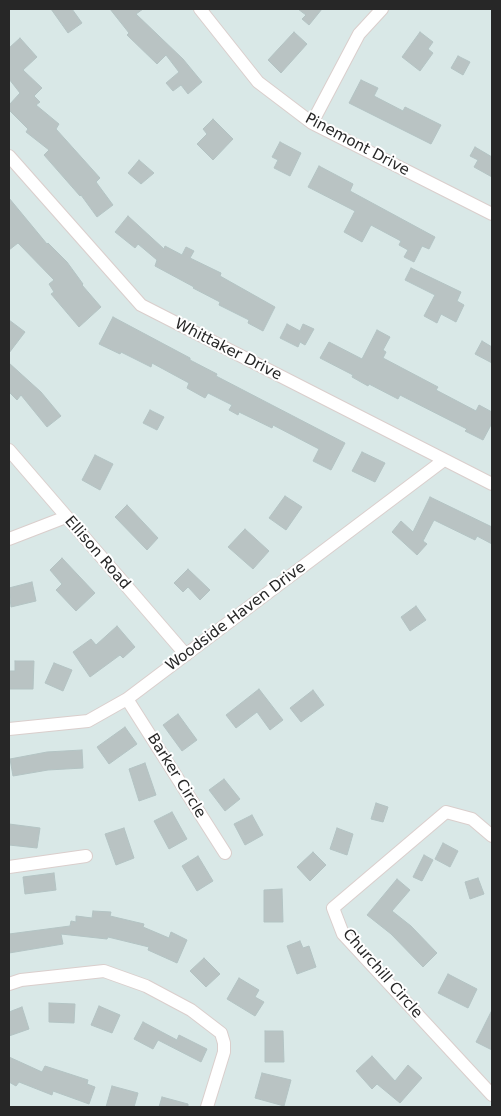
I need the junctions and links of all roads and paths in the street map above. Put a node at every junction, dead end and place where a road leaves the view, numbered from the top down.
1 (200, 9) edge
2 (382, 9) edge
3 (312, 123) junction
4 (9, 156) edge
5 (492, 214) edge
6 (9, 450) edge
7 (444, 460) junction
8 (492, 484) edge
9 (66, 517) junction
10 (9, 539) edge
11 (186, 655) junction
12 (127, 699) junction
13 (9, 729) edge
14 (492, 836) edge
15 (225, 853) dead end
16 (86, 856) dead end
17 (9, 867) edge
18 (9, 984) edge
19 (492, 1095) edge
20 (207, 1107) edge

1 - 3 street, Pinemont Drive
2 - 3 street
3 - 5 street, Pinemont Drive
4 - 7 street, Whittaker Drive
6 - 9 street, Ellison Road
7 - 8 street, Whittaker Drive
7 - 11 street, Woodside Haven Drive
9 - 10 street
9 - 11 street, Ellison Road
11 - 12 street, Woodside Haven Drive
12 - 13 street, Woodside Haven Drive
12 - 15 street, Barker Circle
14 - 19 street, Churchill Circle
16 - 17 street
18 - 20 street

